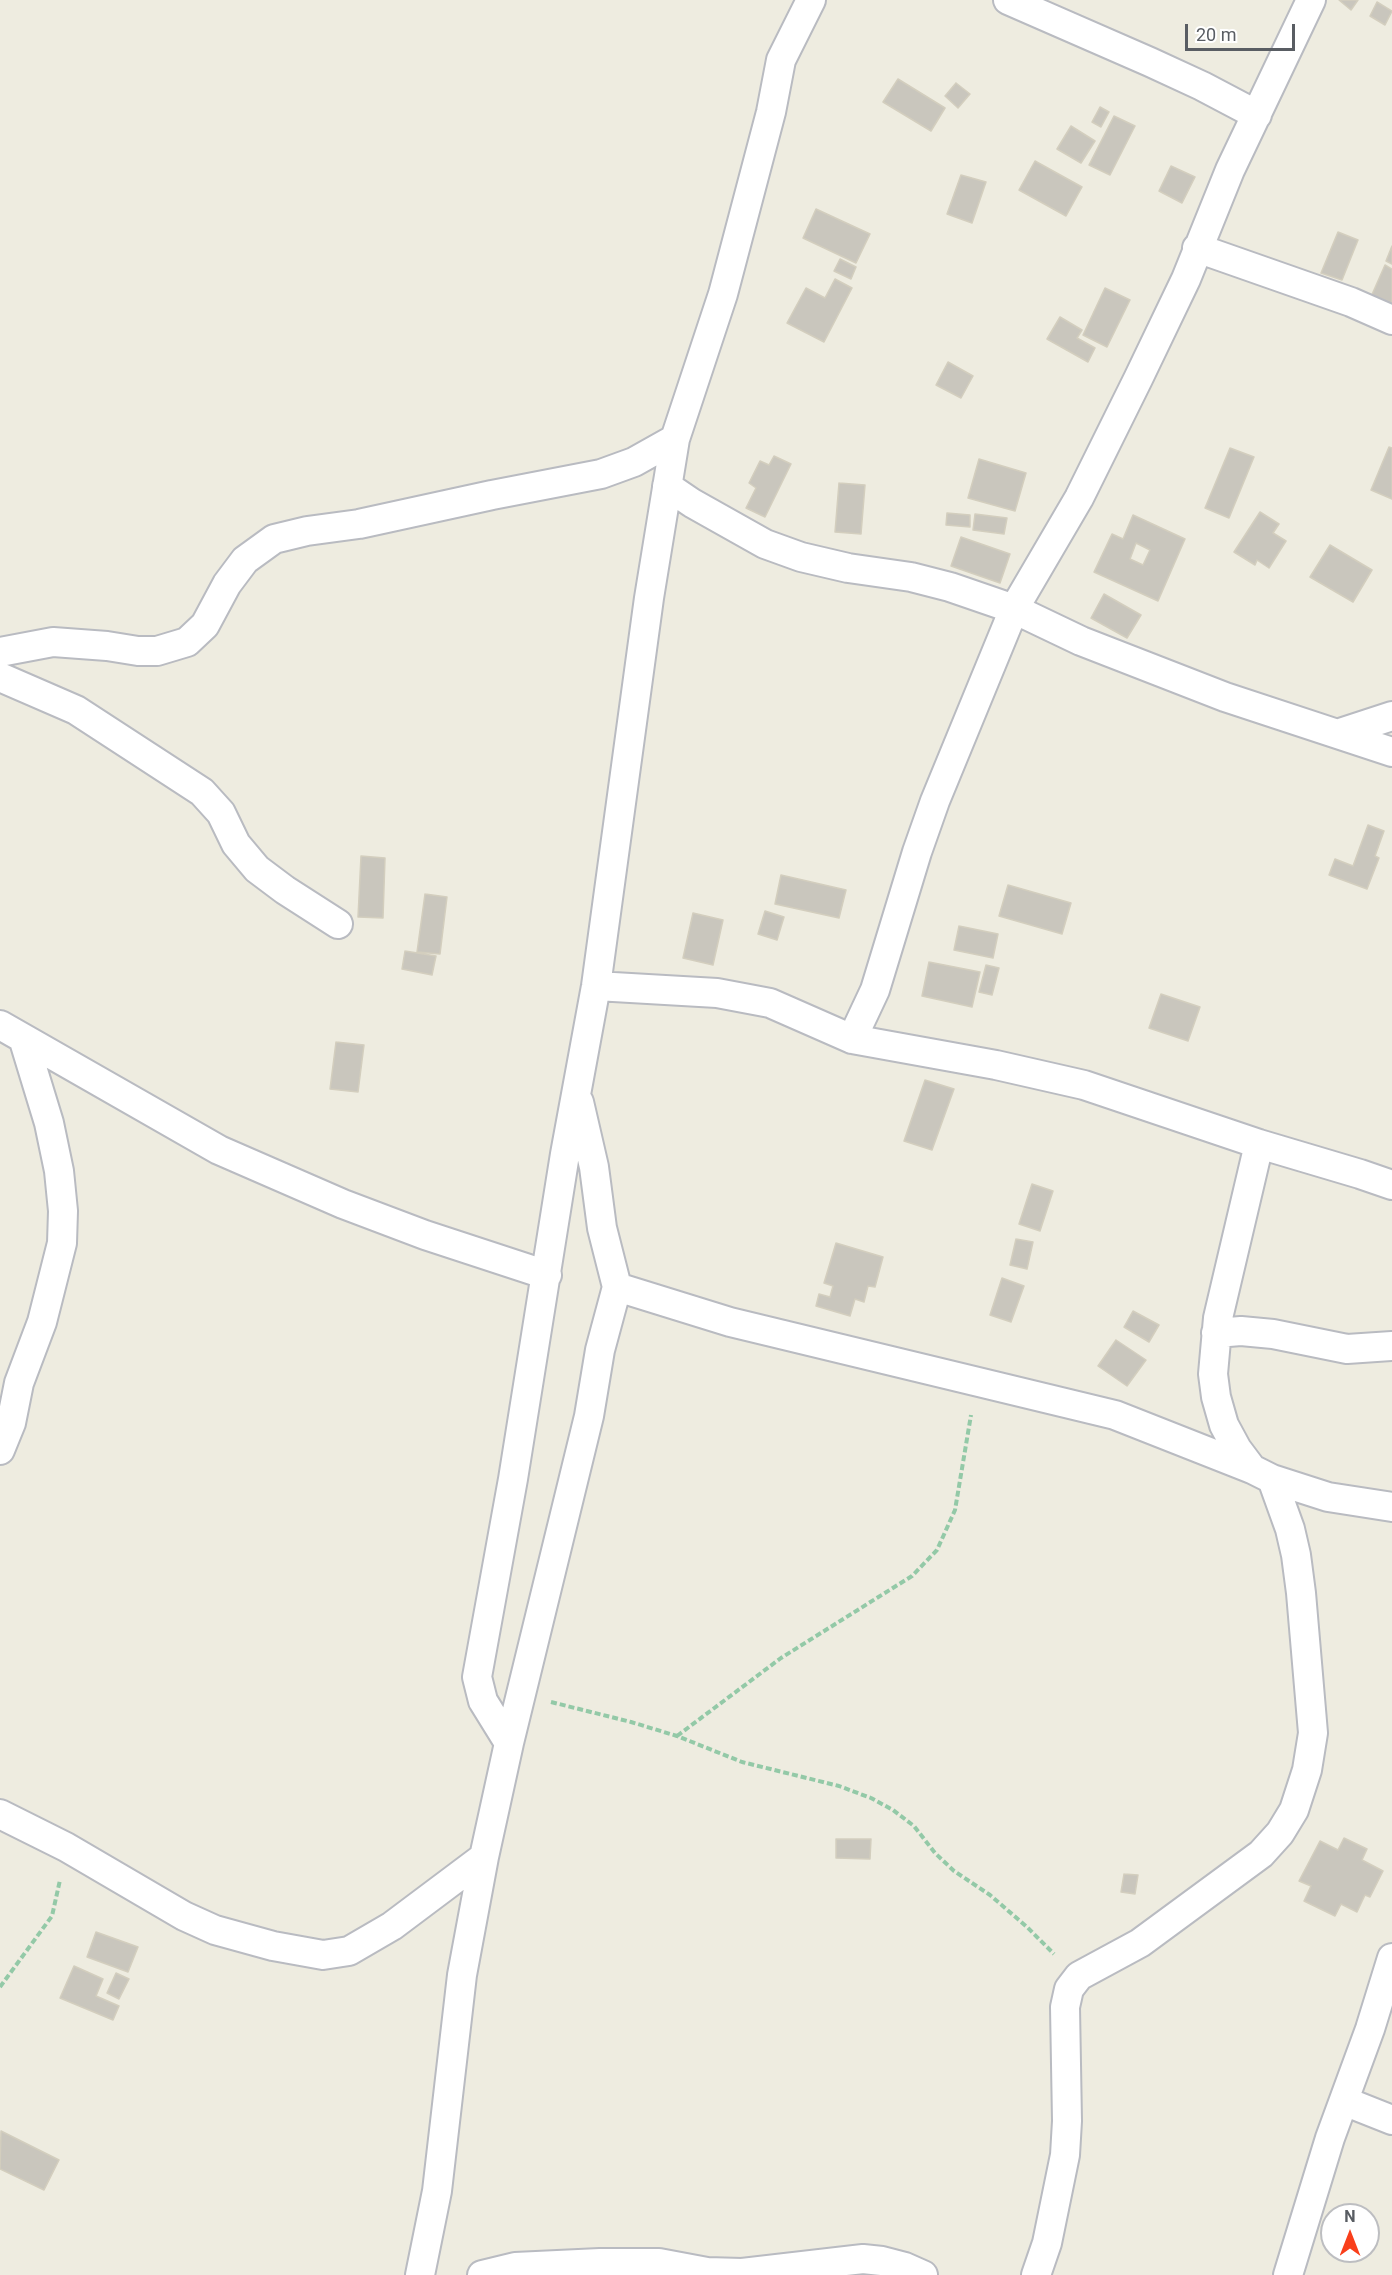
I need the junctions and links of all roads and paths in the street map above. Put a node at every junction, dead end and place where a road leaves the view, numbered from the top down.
1 (811, 0) edge
2 (1008, 0) edge
3 (1311, 0) edge
4 (1257, 115) junction
5 (1197, 248) junction
6 (1392, 320) edge
7 (675, 439) junction
8 (667, 486) junction
9 (1014, 609) junction
10 (0, 652) edge
11 (0, 677) edge
12 (1392, 716) edge
13 (1340, 733) junction
14 (1392, 752) edge
15 (338, 924) dead end
16 (596, 986) junction
17 (0, 1025) edge
18 (852, 1039) junction
19 (24, 1041) junction
20 (576, 1092) junction
21 (1259, 1144) junction
22 (1392, 1185) edge
23 (547, 1275) junction
24 (617, 1287) junction
25 (1216, 1333) junction
26 (1392, 1346) edge
27 (975, 1381) junction
28 (0, 1450) edge
29 (1262, 1474) junction
30 (1392, 1507) edge
31 (521, 1696) junction
32 (677, 1736) junction
33 (509, 1743) junction
34 (0, 1814) edge
35 (66, 1847) junction
36 (484, 1857) junction
37 (1392, 1958) edge
38 (1078, 1976) junction
39 (0, 1987) edge
40 (1344, 2101) junction
41 (1392, 2120) edge
42 (420, 2275) edge
43 (482, 2275) edge
44 (924, 2275) edge
45 (1036, 2275) edge
46 (1288, 2275) edge

1 - 7 street
2 - 4 street
3 - 4 street
4 - 5 street
5 - 6 street
5 - 9 street
7 - 8 street
7 - 10 street
8 - 9 street
8 - 16 street
9 - 13 street
9 - 18 street
11 - 15 street
12 - 13 street
13 - 14 street
16 - 18 street
16 - 20 street
17 - 19 street
18 - 21 street
19 - 23 street
19 - 28 street
20 - 23 street
20 - 24 street
21 - 22 street
21 - 25 street
23 - 33 street
24 - 27 street
24 - 31 street
25 - 26 street
25 - 29 street
27 - 29 street
27 - 32 path
29 - 30 street
29 - 38 street
31 - 32 path
31 - 33 street
32 - 38 path
33 - 36 street
34 - 35 street
35 - 36 street
35 - 39 path
36 - 42 street
37 - 40 street
38 - 45 street
40 - 41 street
40 - 46 street
43 - 44 street

